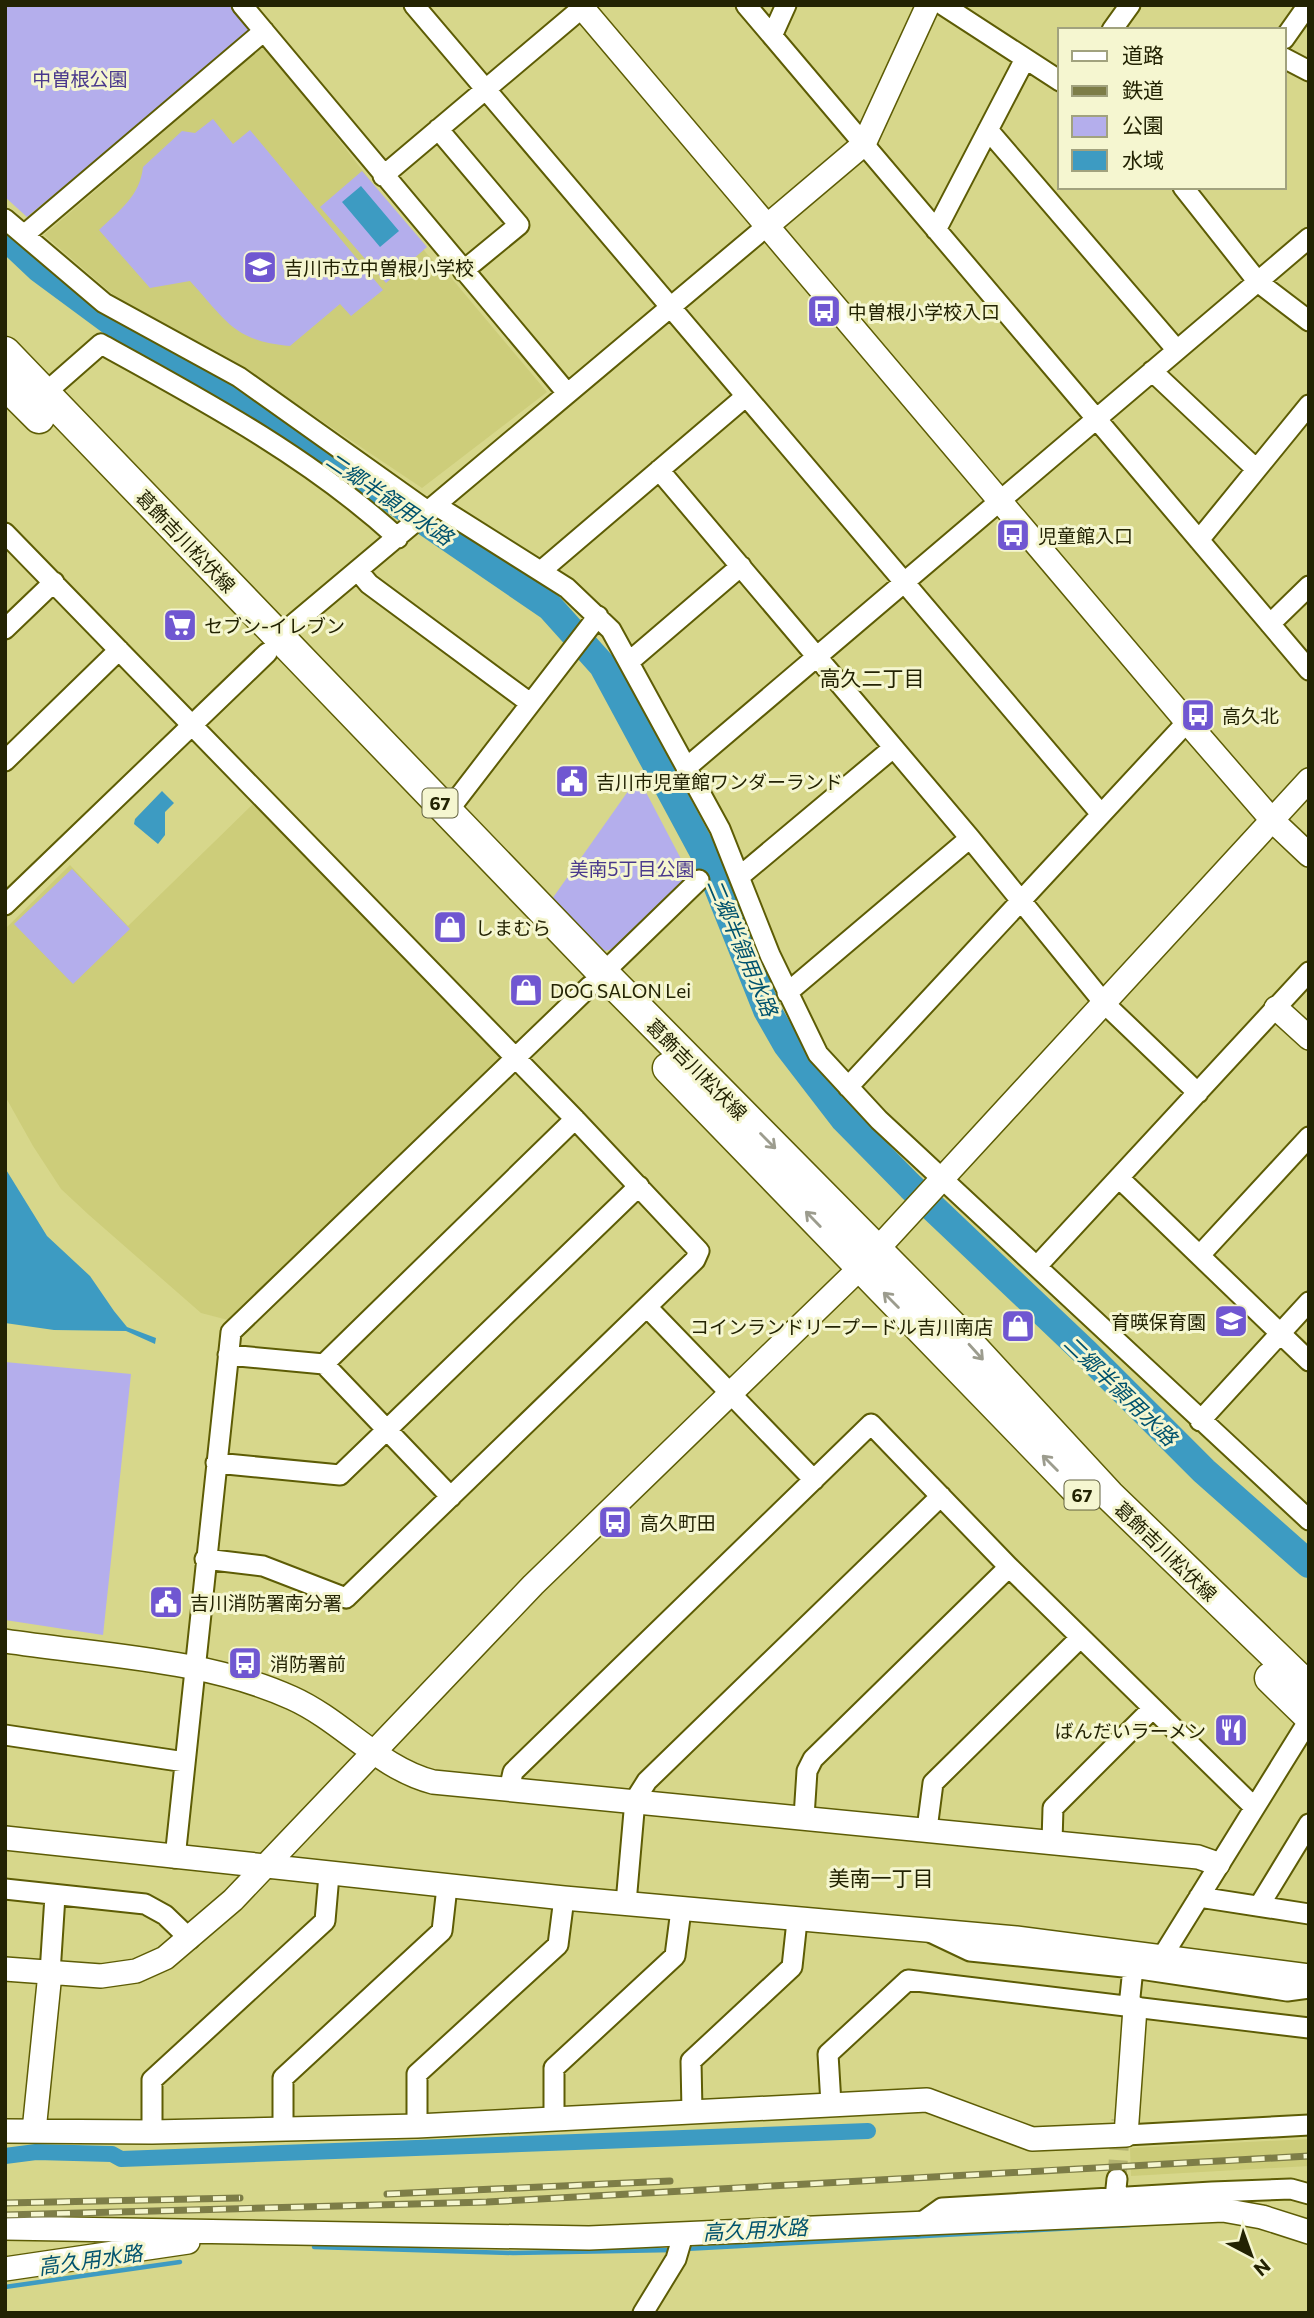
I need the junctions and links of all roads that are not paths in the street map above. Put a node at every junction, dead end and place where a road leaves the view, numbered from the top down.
1 (242, 5) edge
2 (414, 5) edge
3 (746, 5) edge
4 (786, 5) edge
5 (928, 5) edge
6 (943, 5) edge
7 (1129, 5) edge
8 (1308, 5) edge
9 (581, 7) edge
10 (1113, 28) edge
11 (264, 32) junction
12 (772, 36) junction
13 (1286, 36) edge
14 (1025, 59) junction
15 (1286, 59) edge
16 (1309, 71) edge
17 (1058, 81) edge
18 (485, 89) junction
19 (438, 129) junction
20 (988, 130) junction
21 (864, 144) junction
22 (383, 176) junction
23 (1185, 189) edge
24 (5, 219) edge
25 (767, 226) junction
26 (936, 230) junction
27 (23, 235) junction
28 (1309, 238) edge
29 (463, 271) junction
30 (1258, 282) junction
31 (669, 306) junction
32 (1309, 321) edge
33 (1177, 349) junction
34 (5, 352) edge
35 (1152, 371) junction
36 (5, 384) edge
37 (568, 393) junction
38 (44, 394) junction
39 (745, 397) junction
40 (1309, 405) edge
41 (1097, 420) junction
42 (1256, 469) junction
43 (659, 470) junction
44 (999, 502) junction
45 (433, 509) junction
46 (5, 533) edge
47 (402, 534) junction
48 (1199, 540) junction
49 (741, 566) junction
50 (358, 571) junction
51 (541, 571) junction
52 (54, 582) junction
53 (903, 583) junction
54 (1309, 586) edge
55 (598, 616) junction
56 (1270, 624) junction
57 (5, 629) edge
58 (273, 645) junction
59 (119, 650) junction
60 (818, 656) junction
61 (630, 661) junction
62 (1309, 670) edge
63 (530, 703) junction
64 (1186, 722) junction
65 (191, 726) junction
66 (893, 748) junction
67 (5, 761) edge
68 (686, 768) junction
69 (1309, 779) edge
70 (448, 811) junction
71 (1101, 814) junction
72 (1272, 820) junction
73 (970, 838) junction
74 (1309, 855) edge
75 (739, 877) junction
76 (699, 880) dead end
77 (1022, 900) junction
78 (5, 905) edge
79 (1309, 972) edge
80 (596, 980) junction
81 (787, 993) junction
82 (1104, 1003) junction
83 (1276, 1008) junction
84 (1309, 1038) edge
85 (513, 1057) junction
86 (848, 1087) junction
87 (1198, 1093) junction
88 (575, 1119) junction
89 (1309, 1137) edge
90 (1119, 1178) junction
91 (940, 1183) junction
92 (639, 1186) junction
93 (1200, 1255) junction
94 (869, 1259) junction
95 (1038, 1265) junction
96 (1309, 1302) edge
97 (647, 1307) junction
98 (1280, 1334) junction
99 (228, 1354) junction
100 (1309, 1361) edge
101 (324, 1364) junction
102 (731, 1395) junction
103 (1200, 1421) junction
104 (387, 1431) junction
105 (216, 1463) junction
106 (814, 1480) junction
107 (941, 1496) junction
108 (451, 1497) junction
109 (1309, 1520) edge
110 (205, 1559) junction
111 (1009, 1567) junction
112 (1080, 1638) junction
113 (5, 1640) edge
114 (195, 1668) junction
115 (1309, 1688) edge
116 (1153, 1709) junction
117 (1309, 1718) edge
118 (5, 1735) edge
119 (374, 1752) junction
120 (185, 1762) junction
121 (509, 1790) junction
122 (635, 1800) junction
123 (1254, 1807) junction
124 (804, 1817) junction
125 (1309, 1824) edge
126 (927, 1829) junction
127 (5, 1838) edge
128 (1052, 1842) junction
129 (175, 1858) junction
130 (1218, 1864) junction
131 (267, 1867) junction
132 (329, 1875) junction
133 (447, 1887) junction
134 (5, 1889) edge
135 (55, 1896) junction
136 (1199, 1897) junction
137 (564, 1898) junction
138 (626, 1903) junction
139 (1259, 1906) junction
140 (681, 1910) junction
141 (1309, 1914) edge
142 (797, 1921) junction
143 (922, 1928) junction
144 (190, 1939) junction
145 (1162, 1957) junction
146 (1133, 1968) junction
147 (5, 1969) edge
148 (50, 1973) junction
149 (1309, 1976) edge
150 (1309, 1988) edge
151 (1132, 2003) junction
152 (1309, 2028) edge
153 (831, 2104) junction
154 (692, 2111) junction
155 (554, 2120) junction
156 (1309, 2124) edge
157 (417, 2126) junction
158 (283, 2130) junction
159 (5, 2131) edge
160 (34, 2131) junction
161 (152, 2132) junction
162 (1126, 2135) junction
163 (1309, 2194) edge
164 (917, 2226) junction
165 (5, 2228) edge
166 (1309, 2232) edge
167 (250, 2233) junction
168 (681, 2246) junction
169 (5, 2269) edge
170 (643, 2313) edge

1 - 11 street
2 - 18 street
3 - 12 street
4 - 12 street
5 - 21 street
6 - 14 street
7 - 10 street
8 - 13 street
9 - 18 street
9 - 25 street
11 - 22 street
11 - 27 street
12 - 21 street
14 - 17 street
14 - 20 street
15 - 16 street
18 - 19 street
18 - 31 street
19 - 22 street
19 - 29 street
20 - 26 street
20 - 33 street
21 - 25 street
21 - 26 street
22 - 29 street
23 - 30 street
24 - 27 street
25 - 31 street
25 - 44 street
26 - 41 street
27 - 45 street
28 - 30 street
29 - 37 street
30 - 32 street
30 - 33 street
31 - 37 street
31 - 39 street
33 - 35 street
34 - 38 main road, 葛飾吉川松伏線 / 67
35 - 41 street
35 - 42 street
36 - 58 main road, 葛飾吉川松伏線 / 67
37 - 45 street
38 - 47 street
38 - 58 main road, 葛飾吉川松伏線 / 67
39 - 43 street
39 - 53 street
40 - 42 street
41 - 44 street
41 - 48 street
42 - 48 street
43 - 49 street
43 - 51 street
44 - 53 street
44 - 64 street
45 - 47 street
45 - 51 street
46 - 52 street
47 - 50 street
48 - 56 street
49 - 60 street
49 - 61 street
50 - 58 street
50 - 63 street
51 - 55 street
52 - 57 street
52 - 59 street
53 - 60 street
53 - 71 street
54 - 56 street
55 - 61 street
55 - 63 street
56 - 62 street
58 - 65 street
58 - 70 main road, 葛飾吉川松伏線 / 67
58 - 80 main road, 葛飾吉川松伏線 / 67
59 - 65 street
59 - 67 street
60 - 66 street
60 - 68 street
61 - 68 street
63 - 70 street
64 - 71 street
64 - 72 street
65 - 78 street
65 - 85 street
66 - 73 street
66 - 75 street
68 - 75 street
69 - 72 street
70 - 80 main road, 葛飾吉川松伏線 / 67
71 - 77 street
72 - 74 street
72 - 82 street
73 - 77 street
73 - 81 street
75 - 81 street
76 - 80 street
77 - 82 street
77 - 86 street
79 - 83 street
80 - 85 street
80 - 94 main road, 葛飾吉川松伏線 / 67
81 - 86 street
82 - 87 street
82 - 91 street
83 - 84 street
83 - 87 street
85 - 88 street
85 - 99 street
86 - 91 street
87 - 90 street
88 - 92 street
88 - 101 street
89 - 93 street
90 - 93 street
90 - 95 street
91 - 94 street
91 - 95 street
92 - 97 street
92 - 104 street
93 - 98 street
94 - 102 street
94 -> 115 main road, 葛飾吉川松伏線 / 67
117 -> 94 main road, 葛飾吉川松伏線 / 67
95 - 103 street
96 - 98 street
97 - 102 street
97 - 108 street
98 - 100 street
98 - 103 street
99 - 101 street
99 - 105 street
101 - 104 street
102 - 106 street
102 - 119 street
103 - 109 street
104 - 105 street
104 - 108 street
105 - 110 street
106 - 107 street
106 - 121 street
107 - 111 street
107 - 122 street
108 - 110 street
110 - 114 street
111 - 112 street
111 - 124 street
112 - 116 street
112 - 126 street
113 - 114 street
114 - 119 street
114 - 120 street
116 - 123 street
116 - 128 street
117 - 123 street
118 - 120 street
119 - 121 street
119 - 131 street
120 - 129 street
121 - 122 street
122 - 124 street
122 - 138 street
123 - 130 street
124 - 126 street
125 - 139 street
126 - 128 street
127 - 129 street
128 - 130 street
129 - 131 street
130 - 136 street
131 - 132 street
131 - 144 street
132 - 133 street
132 - 161 street
133 - 137 street
133 - 158 street
134 - 135 street
135 - 144 street
135 - 148 street
136 - 139 street
136 - 145 street
137 - 138 street
137 - 157 street
138 - 140 street
139 - 141 street
140 - 142 street
140 - 155 street
142 - 143 street
142 - 154 street
143 - 145 street
143 - 146 street
144 - 148 street
145 - 149 street
146 - 150 street
146 - 151 street
147 - 148 street
148 - 160 street
151 - 152 street
151 - 153 street
151 - 162 street
153 - 154 street
153 - 162 street
154 - 155 street
155 - 157 street
156 - 162 street
157 - 158 street
158 - 161 street
159 - 160 street
160 - 161 street
163 - 164 street
164 - 166 street
164 - 168 street
165 - 167 street
167 - 168 street
167 - 169 street
168 - 170 street

